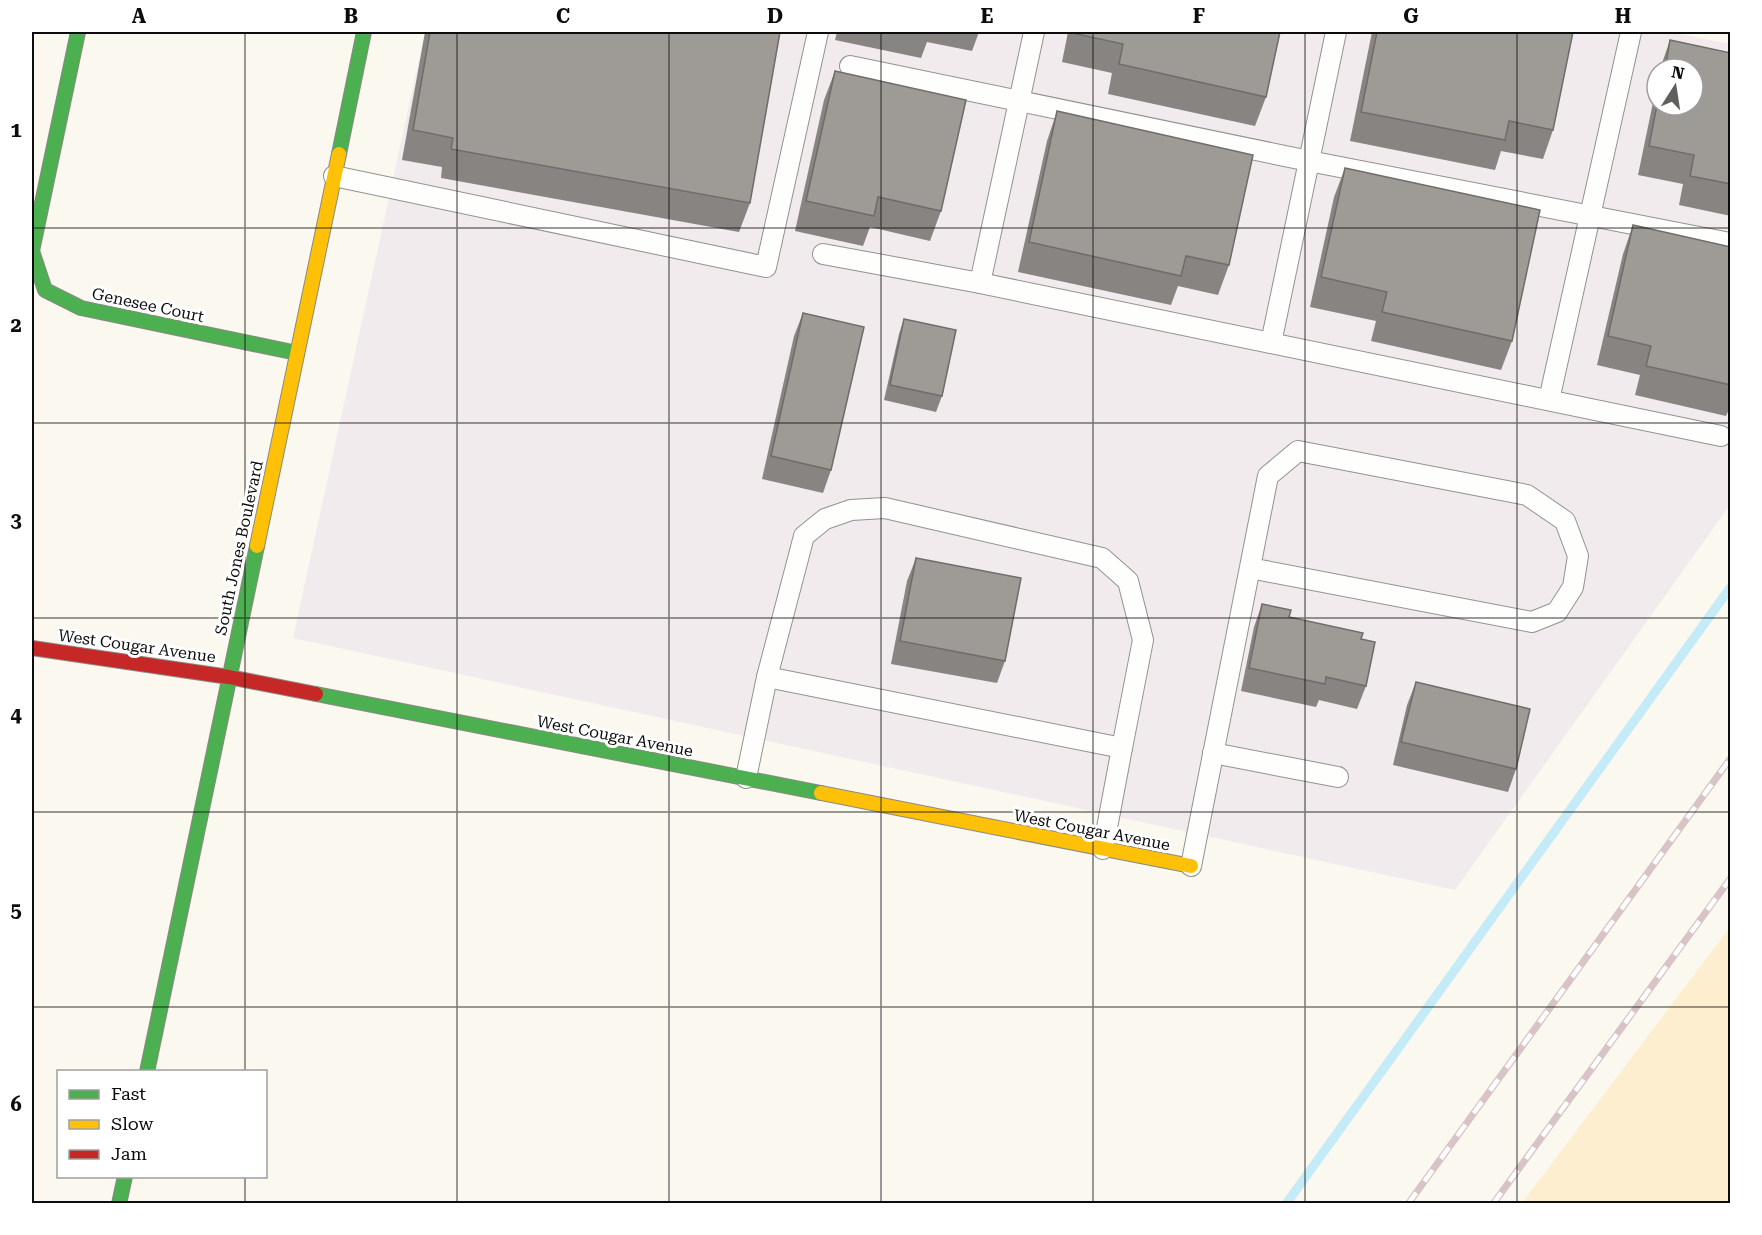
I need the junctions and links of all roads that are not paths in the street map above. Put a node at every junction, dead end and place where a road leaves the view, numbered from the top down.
1 (78, 32) edge
2 (364, 32) edge
3 (818, 32) edge
4 (1034, 32) edge
5 (1336, 32) edge
6 (1631, 32) edge
7 (850, 66) dead end
8 (1019, 101) junction
9 (1309, 161) junction
10 (334, 176) junction
11 (1591, 215) junction
12 (1731, 243) edge
13 (823, 254) dead end
14 (980, 284) junction
15 (1271, 343) junction
16 (297, 353) junction
17 (1550, 400) junction
18 (1721, 436) dead end
19 (1250, 568) junction
20 (32, 648) edge
21 (229, 677) junction
22 (767, 677) junction
23 (1122, 748) junction
24 (1213, 753) junction
25 (1338, 777) dead end
26 (746, 778) junction
27 (1103, 849) junction
28 (1191, 866) joint
29 (147, 1070) edge
30 (125, 1178) edge
31 (119, 1203) edge

1 - 16 street, Genesee Court
2 - 10 street, South Jones Boulevard
3 - 10 lane
4 - 8 lane
5 - 9 lane
6 - 11 lane
7 - 8 lane
8 - 9 lane
8 - 14 lane
9 - 11 lane
9 - 15 lane
10 - 16 street, South Jones Boulevard
11 - 12 lane
11 - 17 lane
13 - 14 lane
14 - 15 lane
15 - 17 lane
16 - 21 street, South Jones Boulevard
17 - 18 lane
19 - 19 lane
19 - 24 lane
20 - 21 street, West Cougar Avenue
21 - 26 street, West Cougar Avenue
21 - 29 street, South Jones Boulevard
22 - 23 lane
22 - 23 lane
22 - 26 lane
23 - 27 lane
24 - 25 lane
24 - 28 lane
26 - 27 street, West Cougar Avenue
27 - 28 street, West Cougar Avenue
30 - 31 street

